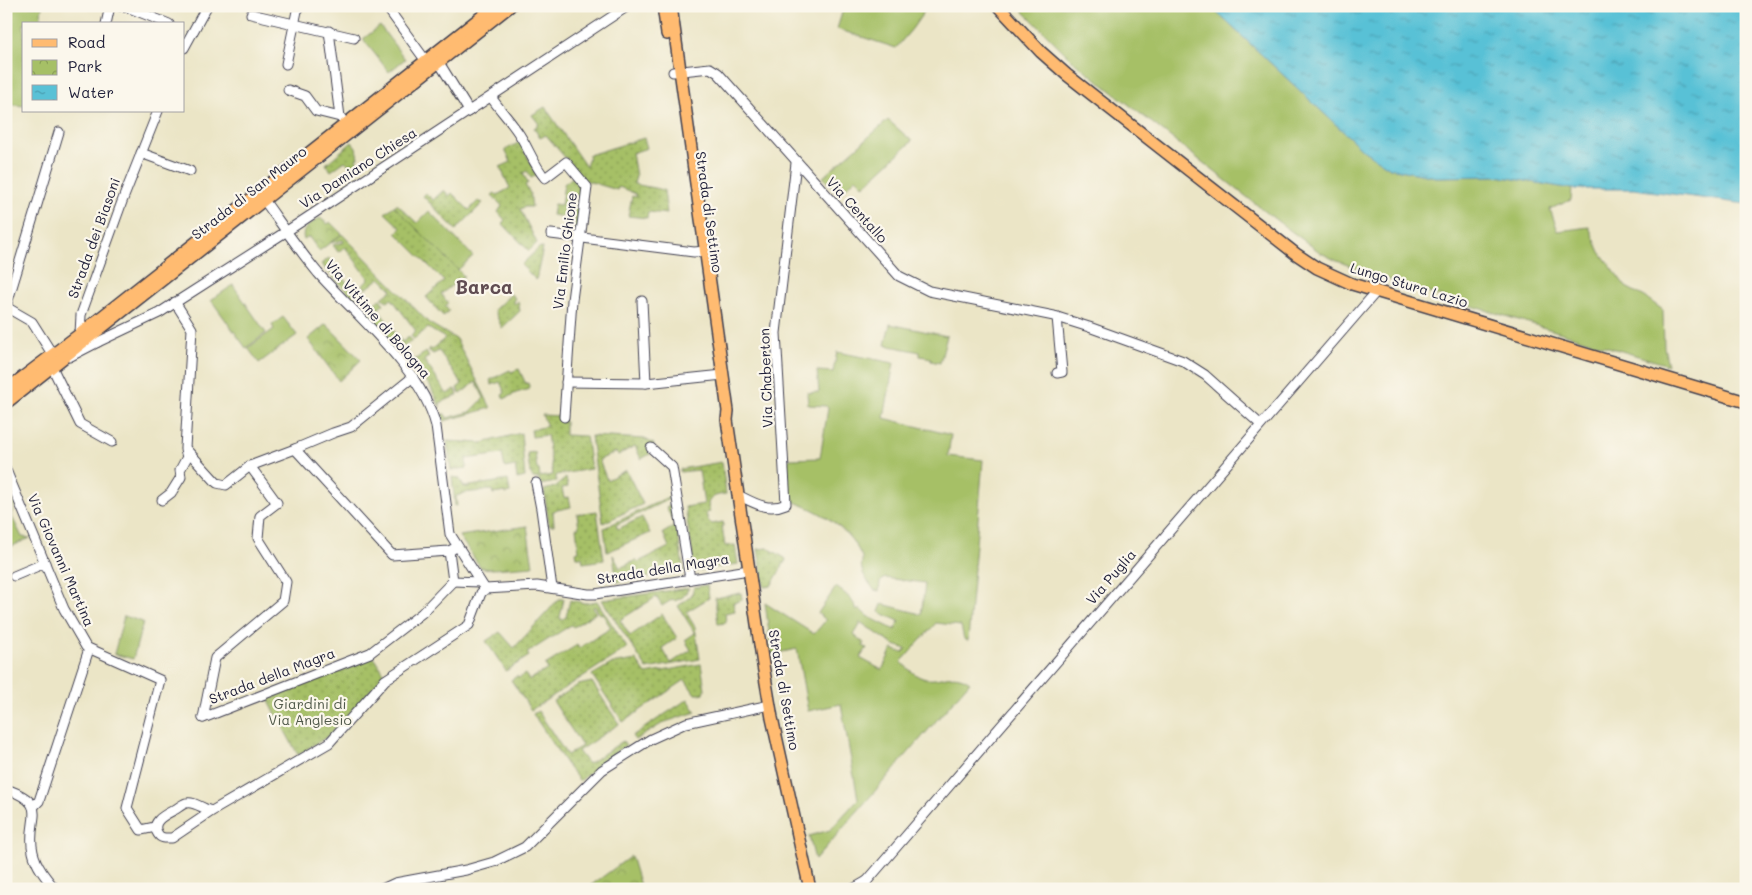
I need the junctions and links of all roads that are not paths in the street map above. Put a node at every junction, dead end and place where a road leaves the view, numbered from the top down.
1 (110, 6) edge
2 (120, 6) edge
3 (207, 6) edge
4 (298, 6) edge
5 (386, 6) edge
6 (495, 6) edge
7 (510, 6) edge
8 (628, 6) edge
9 (663, 6) edge
10 (671, 6) edge
11 (998, 6) edge
12 (251, 14) dead end
13 (106, 22) edge
14 (164, 22) edge
15 (295, 23) junction
16 (329, 31) junction
17 (187, 33) edge
18 (354, 38) dead end
19 (433, 59) junction
20 (286, 64) dead end
21 (676, 72) junction
22 (288, 90) dead end
23 (491, 97) junction
24 (470, 111) junction
25 (158, 112) edge
26 (343, 120) junction
27 (59, 132) dead end
28 (141, 153) junction
29 (796, 162) junction
30 (190, 171) dead end
31 (262, 196) junction
32 (287, 231) junction
33 (551, 234) dead end
34 (580, 238) junction
35 (702, 252) junction
36 (1376, 292) junction
37 (175, 302) junction
38 (642, 302) dead end
39 (6, 307) edge
40 (1057, 317) junction
41 (89, 338) junction
42 (54, 362) junction
43 (1057, 373) dead end
44 (720, 375) junction
45 (413, 376) junction
46 (566, 382) junction
47 (646, 383) junction
48 (6, 390) edge
49 (1746, 402) edge
50 (6, 403) edge
51 (564, 416) dead end
52 (364, 417) junction
53 (1260, 424) junction
54 (369, 426) dead end
55 (112, 442) dead end
56 (185, 448) junction
57 (651, 448) dead end
58 (295, 449) junction
59 (250, 466) junction
60 (6, 470) edge
61 (536, 483) dead end
62 (738, 495) junction
63 (162, 500) dead end
64 (453, 549) junction
65 (45, 563) junction
66 (749, 570) junction
67 (14, 576) dead end
68 (690, 579) junction
69 (453, 581) junction
70 (483, 586) junction
71 (552, 588) junction
72 (89, 649) junction
73 (770, 705) junction
74 (6, 790) edge
75 (34, 807) junction
76 (212, 811) junction
77 (155, 827) junction
78 (865, 885) edge
79 (395, 886) edge
80 (55, 889) edge
81 (382, 889) edge
82 (810, 889) edge
83 (853, 889) edge

1 - 13 street
2 - 14 street
3 - 17 street
4 - 15 street
5 - 19 street
6 - 19 main road, Strada di San Mauro
7 - 19 main road, Strada di San Mauro
8 - 23 street, Via Damiano Chiesa
9 - 21 main road, Strada di Settimo
10 - 21 main road, Strada di Settimo
11 - 36 main road, Lungo Stura Lazio
12 - 15 street
15 - 16 street
15 - 20 street
16 - 18 street
16 - 26 street
19 - 24 street
19 - 26 main road, Strada di San Mauro
19 - 31 main road, Strada di San Mauro
21 - 29 street, Via Centallo
21 - 35 main road, Strada di Settimo
22 - 26 street
23 - 24 street, Via Damiano Chiesa
23 - 34 street, Via Emilio Ghione
24 - 32 street, Via Damiano Chiesa
25 - 28 street, Strada dei Biasoni
26 - 31 main road, Strada di San Mauro
27 - 39 street
28 - 30 street
28 - 41 street, Strada dei Biasoni
29 - 40 street, Via Centallo
29 - 62 street, Via Chaberton
31 - 32 street, Via Vittime di Bologna
31 - 41 main road, Strada di San Mauro
32 - 37 street, Via Damiano Chiesa
32 - 45 street, Via Vittime di Bologna
33 - 34 street
34 - 35 street
34 - 46 street, Via Emilio Ghione
35 - 44 main road, Strada di Settimo
36 - 49 main road, Lungo Stura Lazio
36 - 53 street, Via Puglia
37 - 41 street, Via Damiano Chiesa
37 - 56 street
38 - 47 street
39 - 42 street
40 - 43 street
40 - 53 street, Via Centallo
41 - 42 main road, Strada di San Mauro
42 - 48 main road, Strada di San Mauro
42 - 50 main road, Strada di San Mauro
42 - 55 street
44 - 47 street
44 - 62 main road, Strada di Settimo
45 - 52 street
45 - 64 street, Via Vittime di Bologna
46 - 47 street
46 - 51 street, Via Emilio Ghione
52 - 54 street
52 - 58 street
53 - 78 street, Via Puglia
56 - 59 street
56 - 63 street
57 - 68 street
58 - 59 street
58 - 64 street
59 - 69 street, Strada della Magra
60 - 65 street, Via Giovanni Martina
61 - 71 street
62 - 66 main road, Strada di Settimo
64 - 69 street
64 - 70 street, Via Vittime di Bologna
65 - 67 street
65 - 72 street, Via Giovanni Martina
66 - 68 street, Strada della Magra
66 - 73 main road, Strada di Settimo
68 - 71 street, Strada della Magra
69 - 70 street, Strada della Magra
70 - 71 street, Strada della Magra
70 - 76 street
72 - 75 street
72 - 77 street
73 - 79 street
73 - 82 main road, Strada di Settimo
74 - 75 street
75 - 80 street
76 - 77 street
76 - 77 street
78 - 83 street, Via Puglia
79 - 81 street

